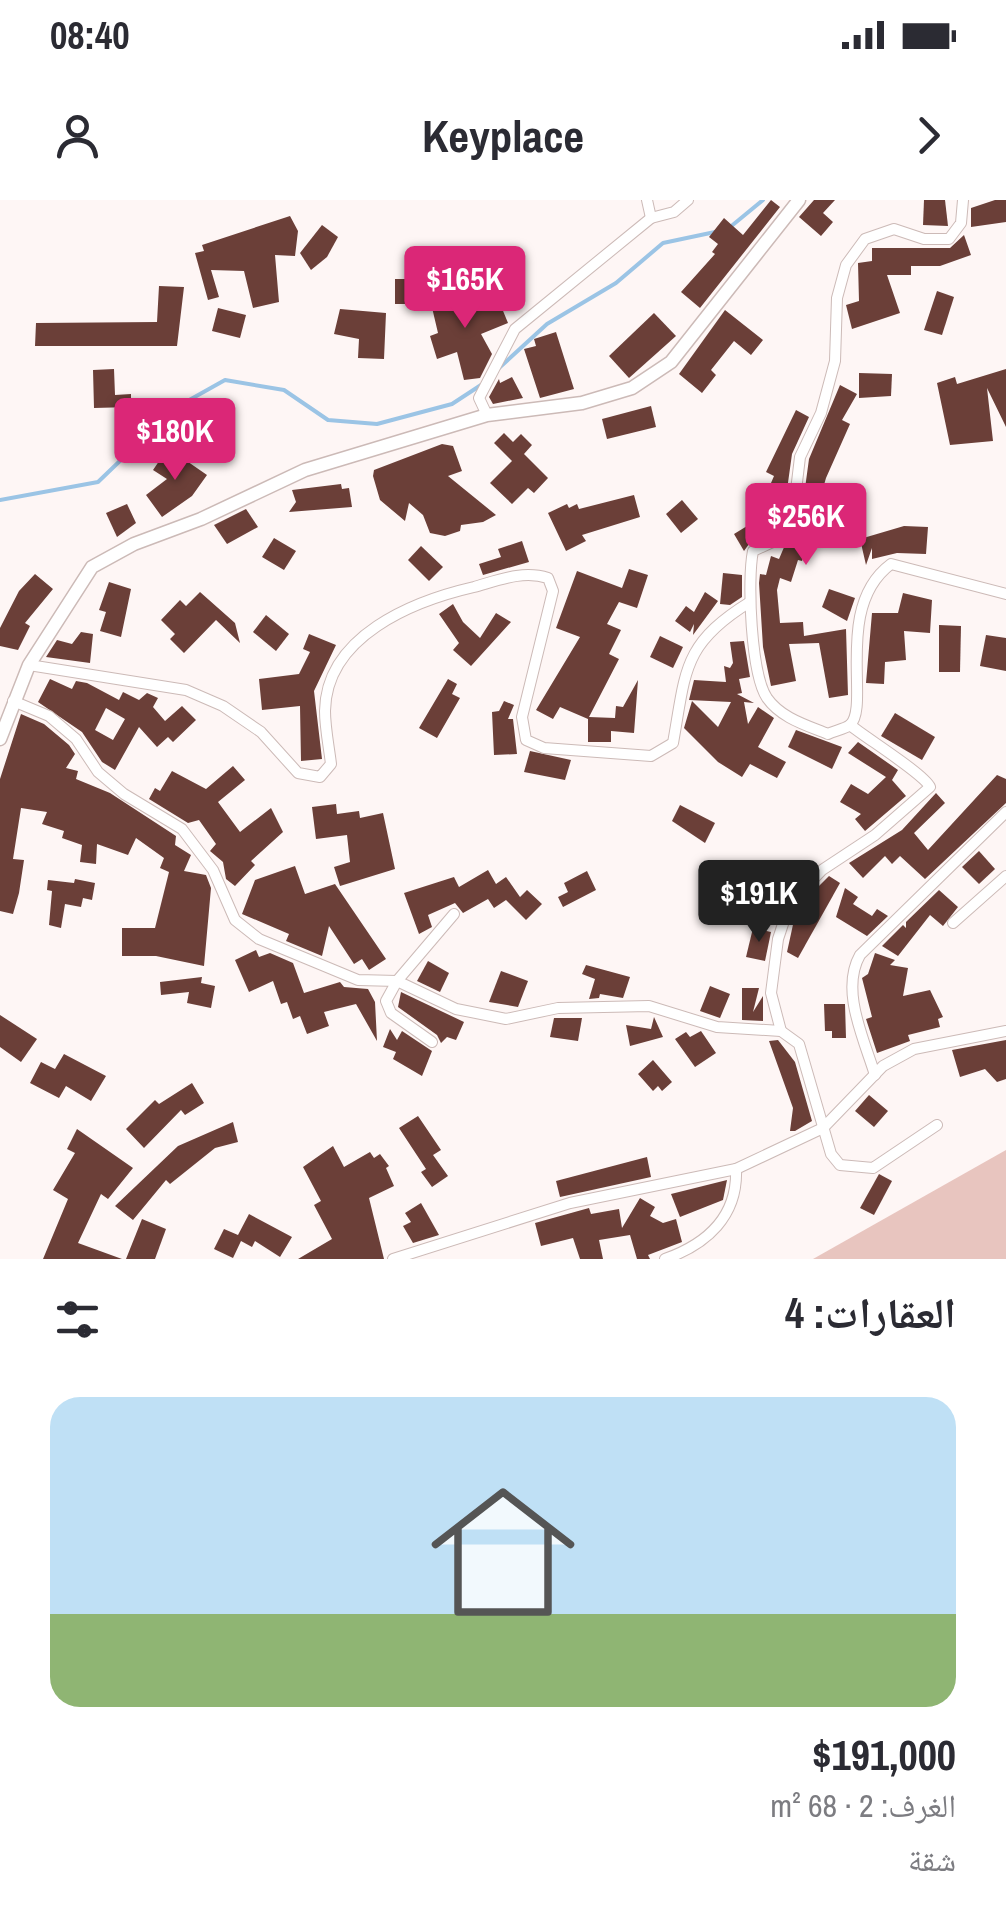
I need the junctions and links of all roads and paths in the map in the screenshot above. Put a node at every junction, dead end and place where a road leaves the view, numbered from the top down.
1 (647, 200) edge
2 (688, 200) edge
3 (798, 200) edge
4 (963, 200) edge
5 (651, 218) junction
6 (487, 416) junction
7 (1006, 594) edge
8 (750, 602) junction
9 (29, 665) junction
10 (13, 701) junction
11 (850, 725) junction
12 (0, 739) edge
13 (1006, 812) edge
14 (1006, 876) edge
15 (454, 914) dead end
16 (952, 923) dead end
17 (396, 980) junction
18 (781, 1031) junction
19 (1006, 1031) edge
20 (432, 1042) dead end
21 (875, 1075) junction
22 (938, 1126) dead end
23 (823, 1128) junction
24 (736, 1169) junction
25 (393, 1259) edge
26 (665, 1259) edge

1 - 5 street
2 - 5 street
3 - 6 street
4 - 8 street
5 - 6 street
6 - 9 street
7 - 11 street
8 - 9 street
8 - 11 street
9 - 10 street
10 - 12 street
10 - 17 street
11 - 18 street
13 - 21 street
14 - 16 street
15 - 17 street
17 - 18 street
17 - 20 street
18 - 23 street
19 - 21 street
21 - 23 street
22 - 23 street
23 - 24 street
24 - 25 street
24 - 26 street

